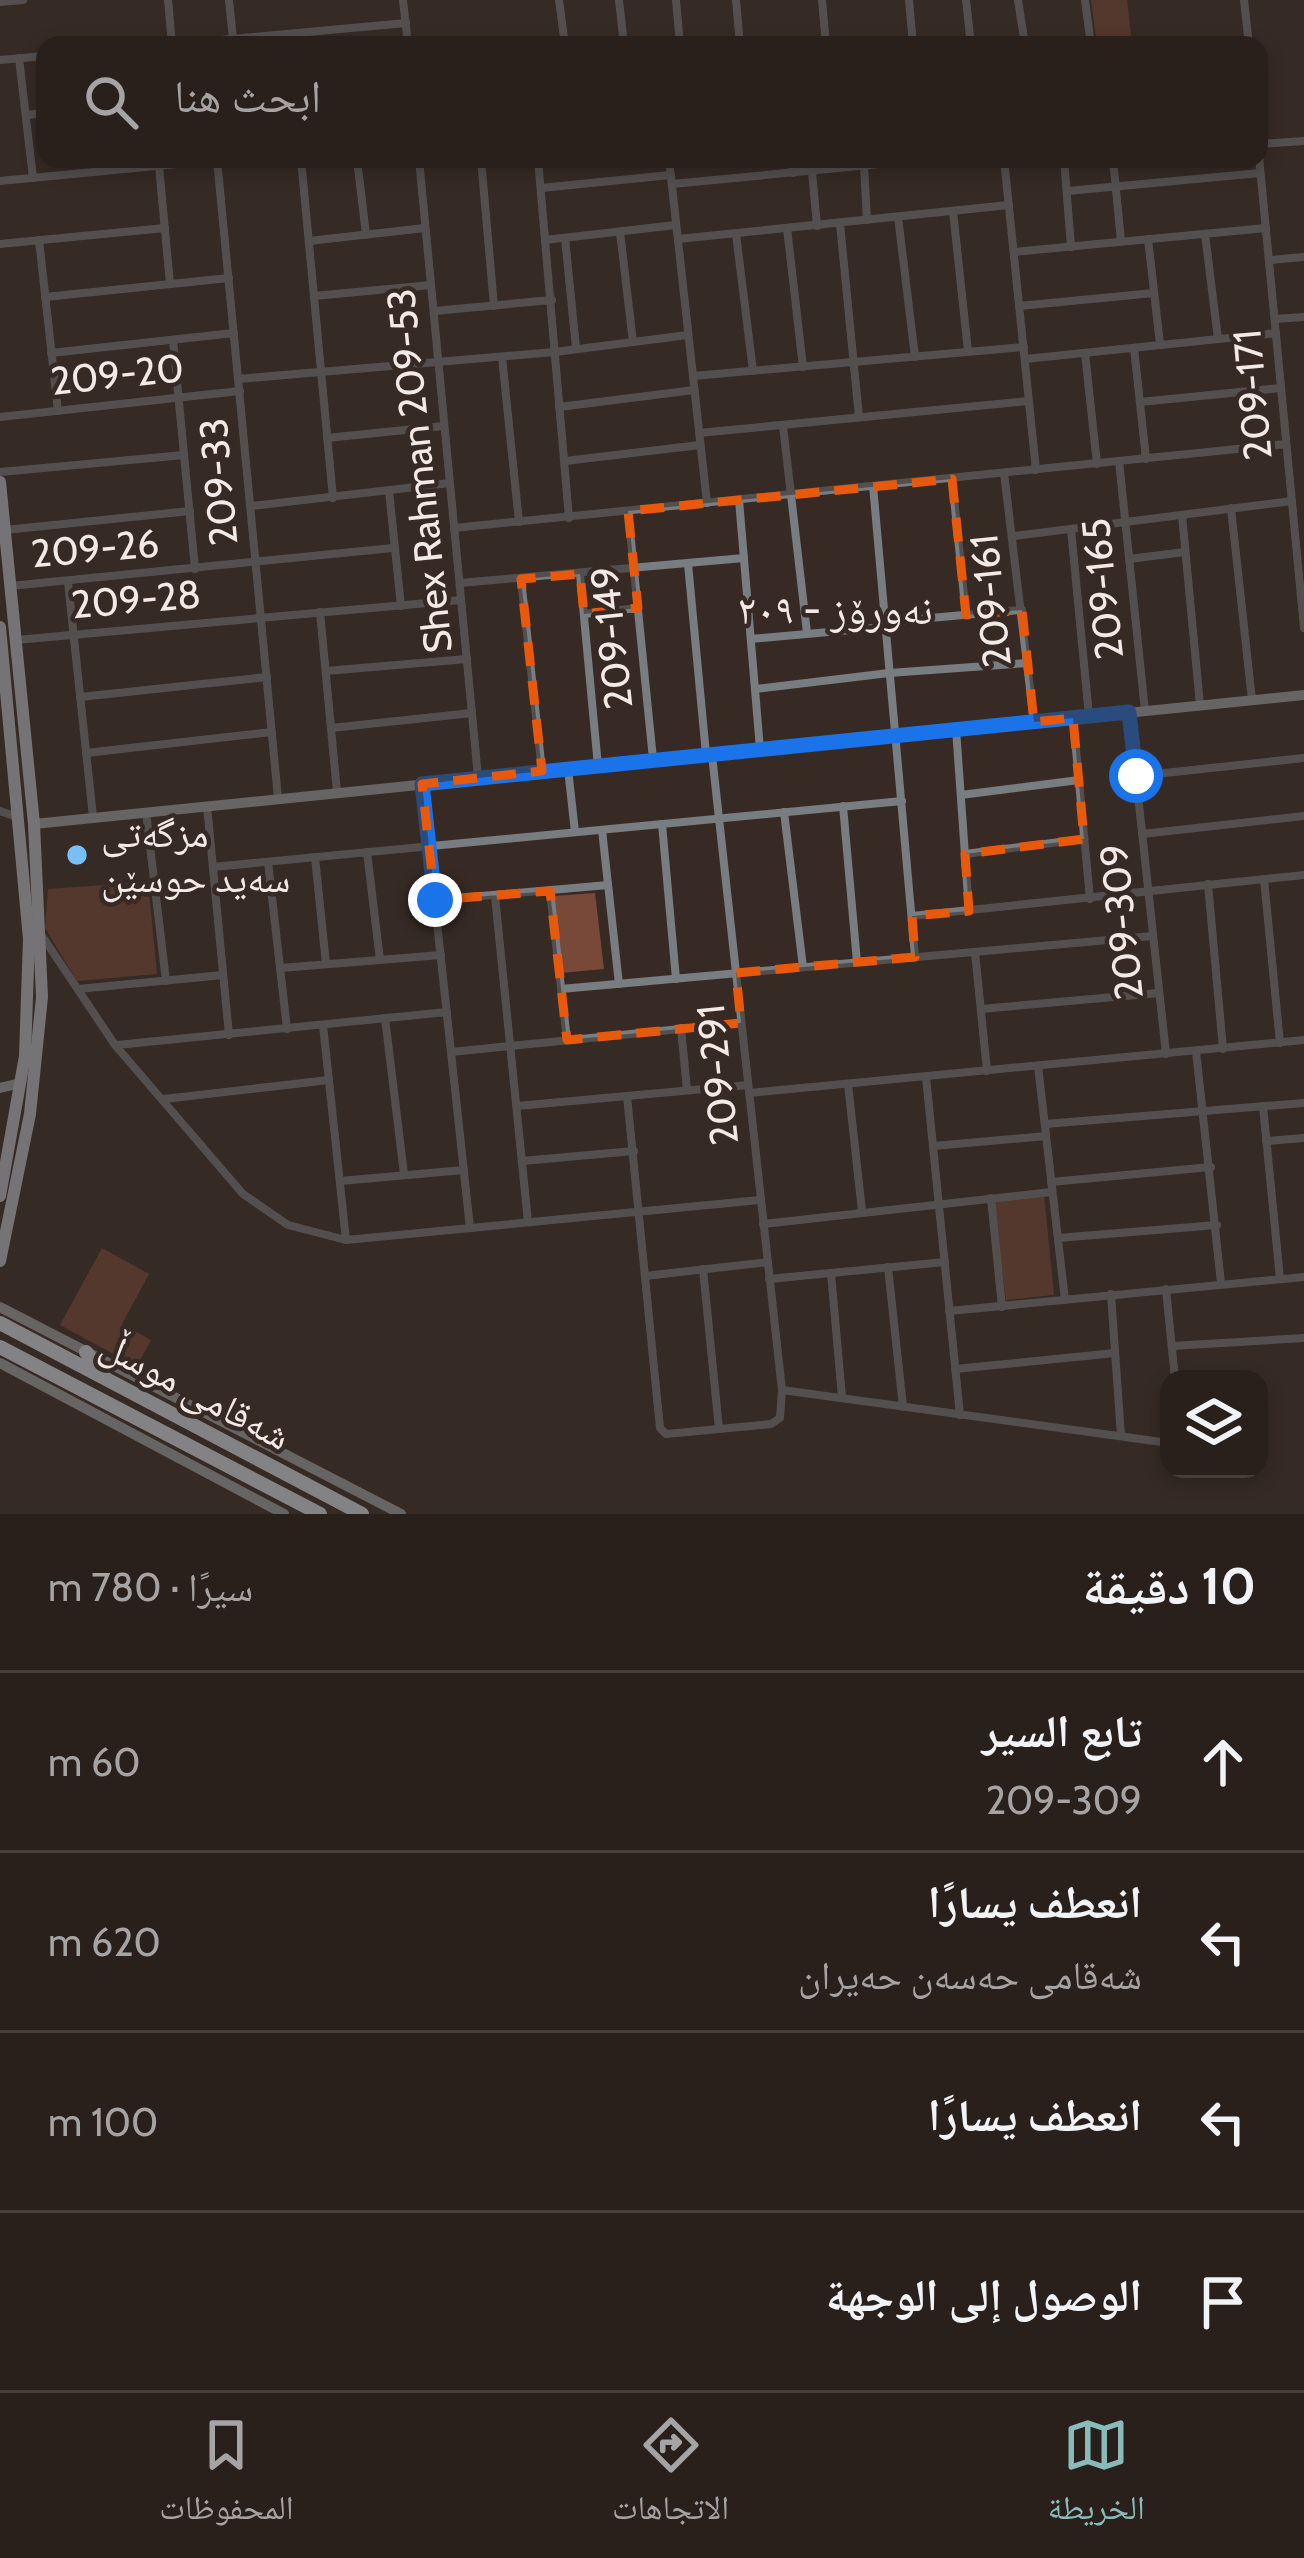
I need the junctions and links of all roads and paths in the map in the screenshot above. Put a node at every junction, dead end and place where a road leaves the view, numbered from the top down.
1 (23, 0) edge
2 (168, 0) edge
3 (229, 0) edge
4 (404, 0) edge
5 (559, 0) edge
6 (619, 0) edge
7 (676, 0) edge
8 (736, 0) edge
9 (822, 0) edge
10 (909, 0) edge
11 (966, 0) edge
12 (1018, 0) edge
13 (1085, 0) edge
14 (1244, 0) edge
15 (0, 2) edge
16 (406, 23) junction
17 (169, 36) edge
18 (233, 36) edge
19 (265, 36) edge
20 (407, 36) edge
21 (564, 36) edge
22 (622, 36) edge
23 (679, 36) edge
24 (739, 36) edge
25 (825, 36) edge
26 (912, 36) edge
27 (970, 36) edge
28 (1024, 36) edge
29 (1090, 36) edge
30 (1248, 36) edge
31 (36, 57) edge
32 (19, 58) junction
33 (0, 59) edge
34 (36, 114) edge
35 (26, 115) junction
36 (1304, 141) edge
37 (1268, 143) edge
38 (138, 168) edge
39 (159, 168) edge
40 (219, 168) edge
41 (302, 168) edge
42 (358, 168) edge
43 (420, 168) edge
44 (482, 168) edge
45 (539, 168) edge
46 (670, 168) edge
47 (793, 168) edge
48 (842, 168) edge
49 (864, 168) edge
50 (1005, 168) edge
51 (1065, 168) edge
52 (1114, 168) edge
53 (1260, 168) edge
54 (812, 172) junction
55 (793, 173) junction
56 (1260, 173) junction
57 (33, 178) junction
58 (672, 179) junction
59 (0, 182) edge
60 (1115, 186) junction
61 (541, 188) junction
62 (1067, 191) junction
63 (1009, 205) junction
64 (953, 211) junction
65 (898, 217) junction
66 (867, 220) junction
67 (839, 224) junction
68 (676, 225) junction
69 (817, 226) junction
70 (165, 228) junction
71 (425, 228) junction
72 (787, 228) junction
73 (1266, 228) junction
74 (620, 232) junction
75 (736, 234) junction
76 (1205, 234) junction
77 (366, 235) junction
78 (565, 238) junction
79 (1148, 238) junction
80 (678, 239) junction
81 (39, 240) junction
82 (545, 240) junction
83 (309, 242) junction
84 (1121, 242) junction
85 (0, 244) edge
86 (1071, 247) junction
87 (1014, 252) junction
88 (1304, 257) edge
89 (1269, 260) junction
90 (229, 278) junction
91 (170, 284) junction
92 (431, 285) junction
93 (1154, 292) junction
94 (314, 296) junction
95 (45, 297) junction
96 (552, 300) junction
97 (494, 306) junction
98 (1019, 306) junction
99 (434, 311) junction
100 (1304, 317) edge
101 (1275, 319) junction
102 (234, 333) junction
103 (1276, 334) junction
104 (688, 335) junction
105 (1217, 339) junction
106 (173, 340) junction
107 (633, 342) junction
108 (1160, 344) junction
109 (1024, 347) junction
110 (1134, 348) junction
111 (576, 349) junction
112 (968, 351) junction
113 (555, 352) junction
114 (51, 353) junction
115 (1085, 353) junction
116 (502, 357) junction
117 (915, 357) junction
118 (1025, 359) junction
119 (438, 362) junction
120 (856, 363) junction
121 (803, 367) junction
122 (753, 371) junction
123 (321, 372) junction
124 (693, 376) junction
125 (238, 379) junction
126 (1281, 388) junction
127 (694, 390) junction
128 (239, 391) junction
129 (179, 398) junction
130 (1029, 401) junction
131 (1139, 401) junction
132 (559, 407) junction
133 (58, 411) junction
134 (0, 417) edge
135 (859, 417) junction
136 (444, 426) junction
137 (783, 426) junction
138 (699, 433) junction
139 (327, 438) junction
140 (1286, 444) junction
141 (701, 445) junction
142 (184, 455) junction
143 (1146, 459) junction
144 (565, 461) junction
145 (1119, 461) junction
146 (1096, 464) junction
147 (1036, 470) junction
148 (0, 472) edge
149 (1004, 473) junction
150 (952, 478) junction
151 (0, 482) edge
152 (450, 483) junction
153 (873, 486) junction
154 (389, 491) junction
155 (790, 496) junction
156 (333, 498) junction
157 (740, 500) junction
158 (1292, 501) junction
159 (707, 502) junction
160 (250, 506) junction
161 (1231, 508) junction
162 (190, 511) junction
163 (628, 511) junction
164 (1181, 514) junction
165 (568, 518) junction
166 (519, 522) junction
167 (1125, 522) junction
168 (454, 528) junction
169 (1071, 529) junction
170 (5, 530) junction
171 (1015, 536) junction
172 (393, 548) junction
173 (1185, 552) junction
174 (744, 558) junction
175 (1129, 559) junction
176 (256, 563) junction
177 (688, 563) junction
178 (195, 569) junction
179 (633, 570) junction
180 (580, 574) junction
181 (1302, 576) edge
182 (521, 579) junction
183 (68, 582) junction
184 (460, 584) junction
185 (10, 586) junction
186 (461, 600) junction
187 (401, 606) junction
188 (638, 608) junction
189 (1022, 610) junction
190 (320, 612) junction
191 (584, 614) junction
192 (966, 615) junction
193 (261, 617) junction
194 (885, 624) junction
195 (1304, 628) edge
196 (0, 631) edge
197 (807, 633) junction
198 (74, 635) junction
199 (751, 639) junction
200 (16, 640) junction
201 (467, 659) junction
202 (1028, 663) junction
203 (326, 671) junction
204 (889, 673) junction
205 (267, 677) junction
206 (755, 688) junction
207 (1304, 695) edge
208 (80, 697) junction
209 (1252, 700) junction
210 (1200, 705) junction
211 (1145, 710) junction
212 (1129, 712) junction
213 (472, 713) junction
214 (1088, 716) junction
215 (1073, 718) junction
216 (1034, 722) junction
217 (331, 728) junction
218 (956, 729) junction
219 (272, 731) junction
220 (894, 735) junction
221 (760, 749) junction
222 (86, 753) junction
223 (708, 754) junction
224 (1304, 758) edge
225 (653, 759) junction
226 (598, 766) junction
227 (568, 769) junction
228 (542, 771) junction
229 (478, 776) junction
230 (1136, 776) junction
231 (1079, 779) junction
232 (422, 784) junction
233 (337, 793) junction
234 (961, 794) junction
235 (278, 798) junction
236 (902, 800) junction
237 (207, 806) junction
238 (843, 806) junction
239 (0, 811) edge
240 (146, 812) junction
241 (784, 812) junction
242 (1304, 816) edge
243 (19, 818) junction
244 (93, 818) junction
245 (719, 818) junction
246 (34, 824) junction
247 (662, 824) junction
248 (602, 830) junction
249 (575, 832) junction
250 (1142, 834) junction
251 (1084, 839) junction
252 (429, 846) junction
253 (367, 852) junction
254 (965, 854) junction
255 (315, 857) junction
256 (268, 862) junction
257 (213, 867) junction
258 (1304, 875) edge
259 (1264, 879) junction
260 (1208, 884) junction
261 (608, 885) junction
262 (1148, 890) junction
263 (550, 891) junction
264 (495, 896) junction
265 (1090, 899) junction
266 (435, 900) junction
267 (970, 911) junction
268 (912, 916) junction
269 (40, 933) junction
270 (1153, 936) junction
271 (975, 952) junction
272 (441, 955) junction
273 (915, 957) junction
274 (380, 960) junction
275 (857, 962) junction
276 (326, 964) junction
277 (803, 967) junction
278 (280, 968) junction
279 (736, 973) junction
280 (223, 975) junction
281 (676, 979) junction
282 (166, 981) junction
283 (619, 984) junction
284 (78, 989) junction
285 (561, 989) junction
286 (1159, 993) junction
287 (980, 1010) junction
288 (447, 1012) junction
289 (385, 1018) junction
290 (741, 1023) junction
291 (323, 1025) junction
292 (681, 1028) junction
293 (287, 1029) junction
294 (229, 1035) junction
295 (567, 1040) junction
296 (1304, 1040) edge
297 (1280, 1043) junction
298 (116, 1045) junction
299 (510, 1046) junction
300 (1223, 1048) junction
301 (1196, 1051) junction
302 (451, 1052) junction
303 (1166, 1054) junction
304 (1038, 1066) junction
305 (987, 1071) junction
306 (926, 1077) junction
307 (329, 1081) junction
308 (21, 1083) junction
309 (848, 1084) junction
310 (0, 1088) edge
311 (749, 1089) junction
312 (687, 1090) junction
313 (627, 1096) junction
314 (162, 1100) junction
315 (1304, 1102) edge
316 (516, 1106) junction
317 (1263, 1106) junction
318 (1204, 1111) junction
319 (0, 1117) edge
320 (1045, 1124) junction
321 (13, 1136) junction
322 (1046, 1136) junction
323 (1304, 1138) edge
324 (1266, 1141) junction
325 (933, 1146) junction
326 (634, 1151) junction
327 (521, 1162) junction
328 (1211, 1167) junction
329 (464, 1170) junction
330 (404, 1174) junction
331 (340, 1181) junction
332 (1052, 1187) junction
333 (0, 1196) edge
334 (991, 1198) junction
335 (760, 1200) junction
336 (939, 1203) junction
337 (862, 1211) junction
338 (640, 1212) junction
339 (528, 1222) junction
340 (763, 1224) junction
341 (1217, 1225) junction
342 (470, 1228) junction
343 (1058, 1238) junction
344 (346, 1240) junction
345 (0, 1261) edge
346 (767, 1262) junction
347 (944, 1262) junction
348 (888, 1267) junction
349 (703, 1269) junction
350 (831, 1273) junction
351 (645, 1276) junction
352 (1304, 1277) edge
353 (770, 1279) junction
354 (1280, 1279) junction
355 (1221, 1283) junction
356 (1166, 1288) junction
357 (1111, 1294) junction
358 (1065, 1300) junction
359 (1002, 1306) junction
360 (0, 1307) edge
361 (949, 1311) junction
362 (0, 1323) edge
363 (1304, 1338) edge
364 (1172, 1346) junction
365 (86, 1352) junction
366 (1115, 1353) junction
367 (3, 1354) edge
368 (955, 1369) junction
369 (1174, 1370) edge
370 (112, 1384) junction
371 (782, 1390) junction
372 (842, 1397) junction
373 (100, 1400) junction
374 (78, 1405) junction
375 (903, 1406) junction
376 (959, 1415) junction
377 (222, 1422) junction
378 (719, 1429) junction
379 (1121, 1436) junction
380 (213, 1438) junction
381 (1160, 1442) edge
382 (284, 1514) edge
383 (320, 1514) edge
384 (362, 1514) edge
385 (401, 1514) edge

1 - 15 street
2 - 17 street
3 - 18 street
4 - 16 street
5 - 21 street
6 - 22 street
7 - 23 street
8 - 24 street
9 - 25 street
10 - 26 street
11 - 27 street
12 - 28 street
13 - 29 street
14 - 30 street
16 - 19 street
16 - 20 street
31 - 32 street
32 - 33 street
32 - 35 street
34 - 35 street
35 - 57 street
36 - 37 street
38 - 57 street
39 - 70 street
40 - 90 street, 209-33
41 - 83 street
42 - 77 street
43 - 71 street, Shex Rahman 209-53
44 - 97 street
45 - 61 street
46 - 58 street
47 - 55 street
48 - 54 street
49 - 66 street
50 - 63 street
51 - 62 street
52 - 60 street
53 - 56 street, 209-171
54 - 55 street
54 - 69 street
55 - 58 street
56 - 60 street
56 - 73 street, 209-171
57 - 59 street
58 - 61 street
58 - 68 street
60 - 62 street
60 - 84 street
61 - 82 street
62 - 86 street
63 - 64 street
63 - 87 street
64 - 65 street
64 - 112 street
65 - 66 street
65 - 117 street
66 - 67 street
67 - 69 street
67 - 120 street
68 - 74 street
68 - 80 street
69 - 72 street
70 - 81 street
70 - 91 street
71 - 77 street
71 - 92 street, Shex Rahman 209-53
72 - 75 street
72 - 121 street
73 - 76 street
73 - 89 street, 209-171
74 - 78 street
74 - 107 street
75 - 80 street
75 - 122 street
76 - 79 street
76 - 105 street
77 - 83 street
78 - 82 street
78 - 111 street
79 - 84 street
79 - 93 street
80 - 104 street
81 - 85 street
81 - 95 street
82 - 96 street
83 - 94 street
84 - 86 street
86 - 87 street
87 - 98 street
88 - 89 street
89 - 101 street, 209-171
90 - 91 street
90 - 102 street, 209-33
91 - 95 street
92 - 94 street
92 - 99 street, Shex Rahman 209-53
93 - 98 street
93 - 108 street
94 - 123 street
95 - 114 street
96 - 97 street
96 - 113 street
97 - 99 street
98 - 109 street
99 - 119 street, Shex Rahman 209-53
100 - 101 street
101 - 103 street, 209-171
102 - 106 street
102 - 125 street, 209-33
103 - 105 street
103 - 126 street, 209-171
104 - 107 street
104 - 124 street
105 - 108 street
106 - 114 street
106 - 129 street
107 - 111 street
108 - 110 street
109 - 112 street
109 - 118 street
110 - 115 street
110 - 131 street
111 - 113 street
112 - 117 street
113 - 116 street
113 - 132 street
114 - 133 street
115 - 118 street
115 - 146 street
116 - 119 street
116 - 166 street
117 - 120 street
118 - 130 street
119 - 123 street
119 - 136 street, Shex Rahman 209-53
120 - 121 street
120 - 135 street
121 - 122 street
122 - 124 street
123 - 125 street
123 - 139 street
124 - 127 street
125 - 128 street, 209-33
126 - 131 street
126 - 140 street, 209-171
127 - 132 street
127 - 138 street
128 - 129 street, 209-20
128 - 160 street, 209-33
129 - 133 street, 209-20
129 - 142 street
130 - 135 street
130 - 147 street
131 - 143 street
132 - 144 street
133 - 134 street, 209-20
135 - 137 street
136 - 139 street
136 - 152 street, Shex Rahman 209-53
137 - 138 street
137 - 155 street
138 - 141 street
139 - 156 street
140 - 143 street
140 - 158 street, 209-171
141 - 144 street
141 - 159 street
142 - 148 street
142 - 162 street
143 - 145 street
144 - 165 street
145 - 146 street
145 - 167 street, 209-165
146 - 147 street
147 - 149 street
149 - 150 street
149 - 171 street, 209-161
150 - 153 street
150 - 192 street
151 - 170 main road
152 - 154 street
152 - 168 street, Shex Rahman 209-53
153 - 155 street
153 - 194 street
154 - 156 street
154 - 172 street
155 - 157 street
155 - 197 street
156 - 160 street
157 - 159 street
157 - 174 street
158 - 161 street
158 - 181 street, 209-171
159 - 163 street
160 - 176 street, 209-33
161 - 164 street
161 - 209 street
162 - 170 street
162 - 178 street
163 - 165 street
163 - 179 street, 209-149
164 - 167 street
164 - 173 street
165 - 166 street
166 - 168 street
167 - 169 street
167 - 175 street, 209-165
168 - 184 street, Shex Rahman 209-53
169 - 171 street
169 - 214 street
170 - 185 main road
171 - 189 street, 209-161
172 - 176 street, 209-26
172 - 187 street
173 - 175 street
173 - 210 street
174 - 177 street
174 - 199 street
175 - 211 street, 209-165
176 - 178 street, 209-26
176 - 193 street, 209-33
177 - 179 street
177 - 223 street, 209-291
178 - 183 street, 209-26
179 - 180 street
179 - 188 street, 209-149
180 - 182 street
180 - 191 street
181 - 195 street, 209-171
182 - 184 street
182 - 228 street
183 - 185 street, 209-26
183 - 198 street
184 - 186 street, Shex Rahman 209-53
185 - 200 main road
186 - 187 street, 209-28
186 - 201 street, Shex Rahman 209-53
187 - 190 street, 209-28
188 - 191 street
188 - 225 street, 209-149
189 - 192 street
189 - 202 street, 209-161
190 - 193 street, 209-28
190 - 203 street
191 - 226 street
192 - 194 street
193 - 198 street, 209-28
193 - 205 street, 209-33
194 - 197 street
194 - 204 street
196 - 243 main road
197 - 199 street
198 - 200 street, 209-28
198 - 208 street
199 - 206 street
200 - 246 main road
201 - 203 street
201 - 213 street, Shex Rahman 209-53
202 - 204 street
202 - 216 street, 209-161
203 - 217 street
204 - 206 street
204 - 220 street
205 - 208 street
205 - 219 street, 209-33
206 - 221 street
207 - 209 street
208 - 222 street
209 - 210 street
210 - 211 street
211 - 212 street
212 - 214 street
212 - 230 street, 209-309
213 - 217 street
213 - 229 street, Shex Rahman 209-53
214 - 215 street
215 - 216 street
215 - 231 street
216 - 218 street
217 - 233 street
218 - 220 street
218 - 234 street
219 - 222 street
219 - 235 street, 209-33
220 - 221 street
220 - 236 street
221 - 223 street
222 - 244 street
223 - 225 street
223 - 245 street, 209-291
224 - 230 street
225 - 226 street
226 - 227 street
227 - 228 street
227 - 249 street
228 - 229 street
229 - 232 street
230 - 250 street, 209-309
231 - 234 street
231 - 251 street
232 - 233 street
232 - 252 street
233 - 235 street
234 - 254 street
235 - 237 street
236 - 238 street
236 - 268 street
237 - 240 street
237 - 257 street
238 - 241 street
238 - 275 street
239 - 243 street
240 - 244 street
240 - 282 street
241 - 245 street
241 - 277 street
242 - 250 street
243 - 308 main road
244 - 246 street
245 - 247 street
245 - 279 street, 209-291
246 - 269 main road
247 - 248 street
247 - 281 street
248 - 249 street
248 - 261 street
249 - 252 street
250 - 262 street, 209-309
251 - 254 street
251 - 265 street
252 - 253 street
252 - 266 street
253 - 255 street
253 - 274 street
254 - 267 street
255 - 256 street
255 - 276 street
256 - 257 street
256 - 278 street
257 - 280 street
258 - 259 street
259 - 260 street
259 - 297 street
260 - 262 street
260 - 300 street
261 - 263 street
261 - 283 street
262 - 265 street
262 - 270 street, 209-309
263 - 264 street
263 - 285 street
264 - 266 street
264 - 299 street
265 - 267 street
266 - 272 street
267 - 268 street
268 - 273 street
269 - 284 street
269 - 345 main road
270 - 271 street
270 - 286 street, 209-309
271 - 273 street
271 - 287 street
272 - 274 street
272 - 288 street
273 - 275 street
274 - 276 street
275 - 277 street
276 - 278 street
277 - 279 street
278 - 293 street
279 - 281 street
279 - 290 street, 209-291
280 - 282 street
280 - 294 street
281 - 283 street
282 - 284 street
283 - 285 street
284 - 298 street
285 - 295 street
286 - 287 street
286 - 303 street, 209-309
287 - 305 street
288 - 289 street
288 - 302 street
289 - 291 street
289 - 330 street
290 - 292 street
290 - 311 street, 209-291
291 - 293 street
291 - 307 street
292 - 295 street
292 - 312 street
293 - 294 street
294 - 298 street
295 - 299 street
296 - 297 street
297 - 300 street
298 - 314 street
299 - 302 street
299 - 316 street
300 - 301 street
301 - 303 street
301 - 318 street
302 - 329 street
303 - 304 street
304 - 305 street
304 - 320 street
305 - 306 street
306 - 309 street
306 - 325 street
307 - 314 street
307 - 331 street
308 - 310 street
308 - 321 main road
309 - 311 street
309 - 337 street
311 - 312 street
311 - 335 street, 209-291
312 - 313 street
313 - 316 street
313 - 326 street
314 - 344 street
315 - 317 street
316 - 327 street
317 - 318 street
317 - 324 street
318 - 320 street
318 - 328 street
319 - 321 street
320 - 322 street
321 - 333 main road
322 - 325 street
322 - 332 street
323 - 324 street
324 - 354 street
325 - 336 street
326 - 327 street
326 - 338 street
327 - 339 street
328 - 332 street
328 - 341 street
329 - 330 street
329 - 342 street
330 - 331 street
331 - 344 street
332 - 334 street
332 - 343 street
334 - 336 street
334 - 359 street
335 - 338 street
335 - 340 street, 209-291
336 - 337 street
336 - 347 street
337 - 340 street
338 - 339 street
338 - 351 street
339 - 342 street
340 - 346 street, 209-291
341 - 343 street
341 - 355 street
342 - 344 street
343 - 358 street
346 - 349 street
346 - 353 street, 209-291
347 - 348 street
347 - 361 street
348 - 350 street
348 - 375 street
349 - 351 street
349 - 378 street
350 - 353 street
350 - 372 street
351 - 378 street
352 - 354 street
353 - 371 street, 209-291
354 - 355 street
355 - 356 street
356 - 357 street
356 - 364 street
357 - 358 street
357 - 366 street
358 - 359 street
359 - 361 street
360 - 365 street
361 - 368 street
362 - 370 highway, شەقامی موسڵ
363 - 364 street
364 - 369 street
365 - 370 highway
365 - 377 street
366 - 368 street
366 - 379 street
367 - 373 highway, شەقامی موسڵ
367 - 374 street
368 - 376 street
370 - 380 highway, شەقامی موسڵ
371 - 372 street
371 - 378 street
372 - 375 street
373 - 374 highway
373 - 383 highway, شەقامی موسڵ
374 - 382 street
375 - 376 street
376 - 379 street
377 - 380 highway
377 - 385 street
379 - 381 street
380 - 384 highway, شەقامی موسڵ

